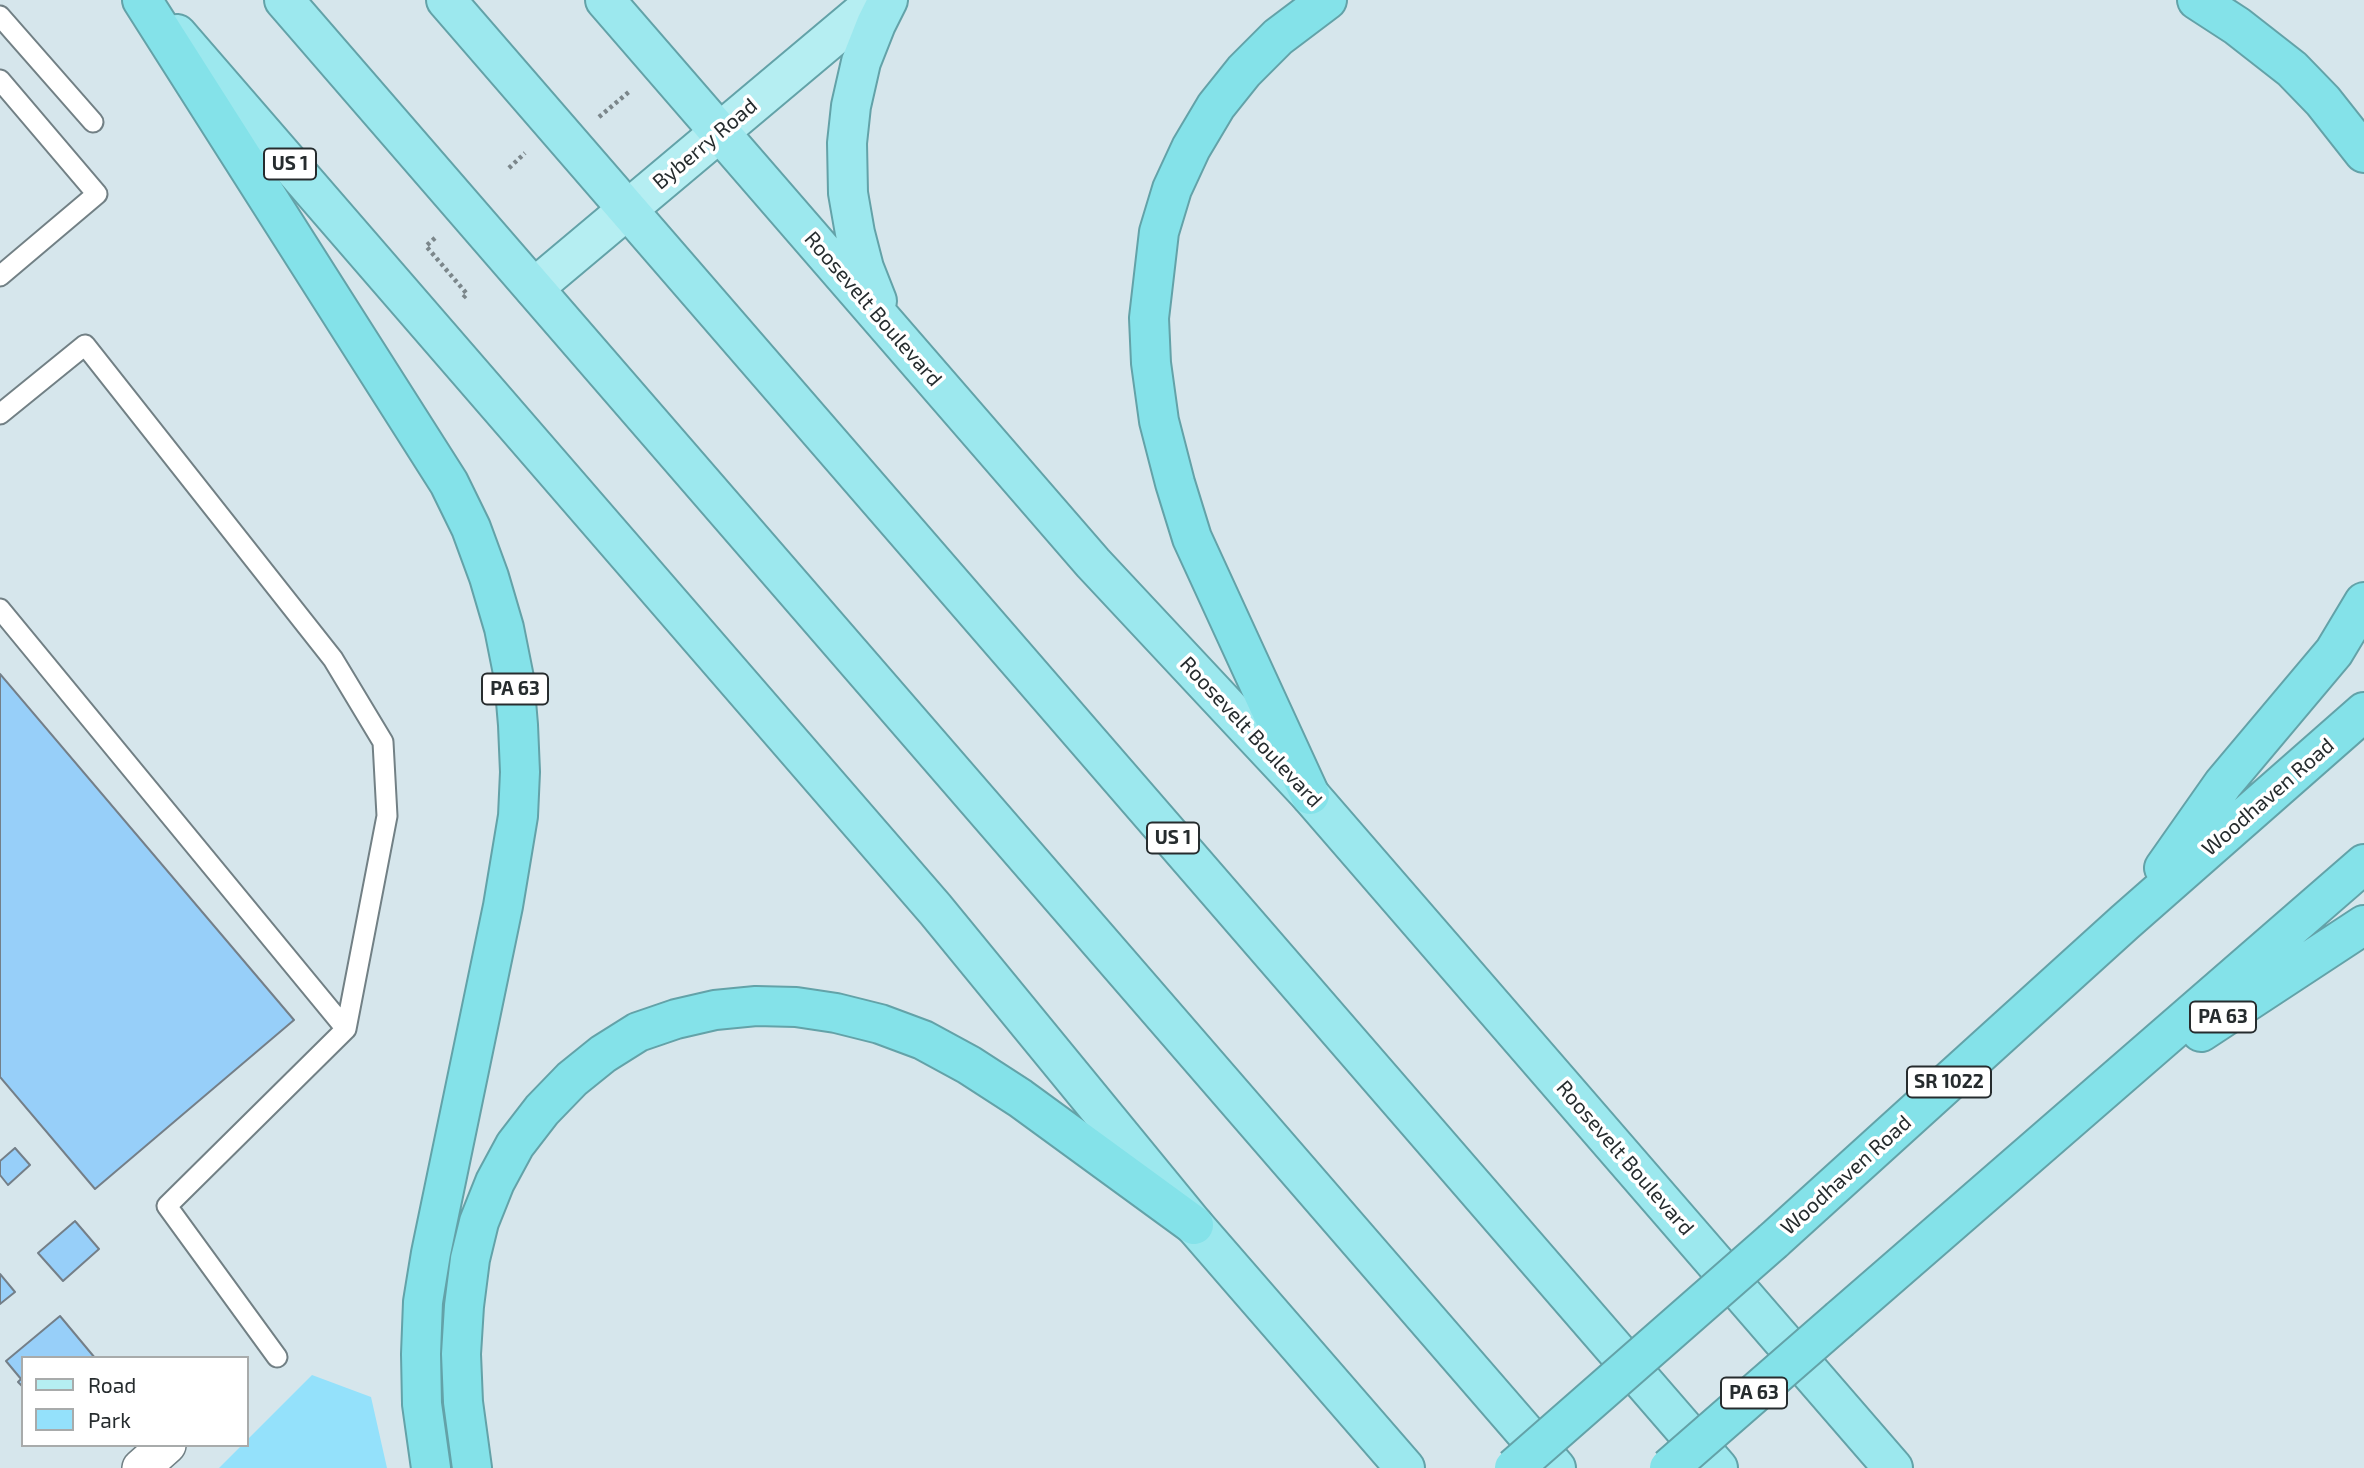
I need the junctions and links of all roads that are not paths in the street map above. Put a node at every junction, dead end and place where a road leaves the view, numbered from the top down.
1 (142, 0) edge
2 (148, 0) edge
3 (284, 0) edge
4 (446, 0) edge
5 (605, 0) edge
6 (877, 0) edge
7 (888, 0) edge
8 (1328, 0) edge
9 (2197, 0) edge
10 (0, 16) edge
11 (0, 80) edge
12 (93, 122) dead end
13 (719, 132) junction
14 (2364, 153) edge
15 (627, 209) junction
16 (0, 276) edge
17 (534, 288) junction
18 (887, 326) junction
19 (0, 414) edge
20 (2364, 602) edge
21 (0, 609) edge
22 (2364, 712) edge
23 (1310, 795) junction
24 (2364, 864) edge
25 (2125, 922) junction
26 (2364, 925) edge
27 (346, 1030) junction
28 (2082, 1109) junction
29 (1194, 1225) junction
30 (277, 1357) dead end
31 (165, 1447) edge
32 (141, 1468) edge
33 (430, 1468) edge
34 (472, 1468) edge
35 (1405, 1468) edge
36 (1514, 1468) edge
37 (1556, 1468) edge
38 (1669, 1468) edge
39 (1718, 1468) edge
40 (1893, 1468) edge

1 - 33 highway, PA 63
2 - 29 highway, US 1
3 - 17 highway
4 - 15 highway, US 1
5 - 13 highway, Roosevelt Boulevard
6 - 13 main road, Byberry Road
7 - 18 highway
8 - 23 highway
9 - 14 highway
10 - 12 lane
11 - 16 lane
13 - 15 main road, Byberry Road
13 - 18 highway, Roosevelt Boulevard
15 - 17 main road, Byberry Road
15 - 39 highway, US 1
17 - 37 highway
18 - 23 highway, Roosevelt Boulevard
19 - 27 lane
20 - 25 highway
21 - 27 lane
22 - 25 highway, Woodhaven Road
23 - 40 highway, Roosevelt Boulevard
24 - 28 highway
25 - 36 highway, Woodhaven Road / SR 1022, bridge
26 - 28 highway, PA 63
27 - 30 lane
28 - 38 highway, PA 63, bridge
29 - 34 highway
29 - 35 highway, US 1
31 - 32 street

